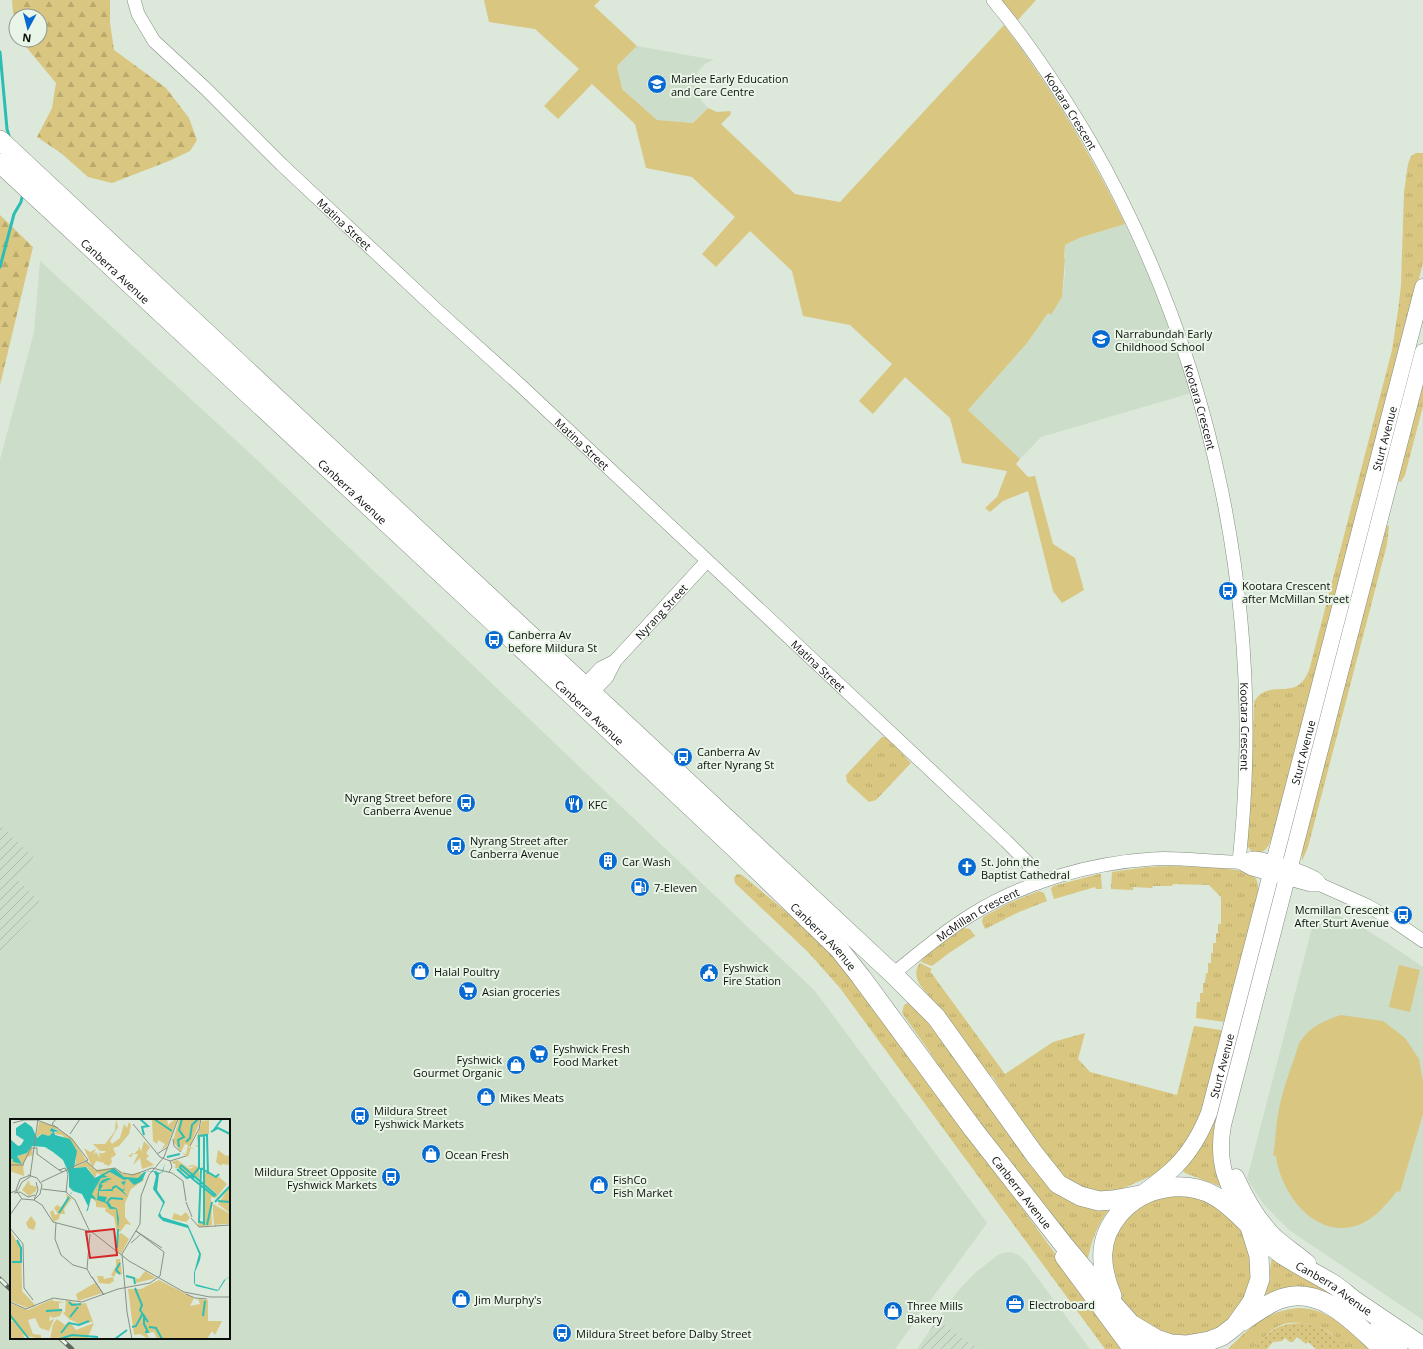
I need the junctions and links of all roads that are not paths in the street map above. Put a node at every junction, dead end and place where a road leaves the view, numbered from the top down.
1 (134, 0) edge
2 (994, 0) edge
3 (0, 140) edge
4 (0, 163) edge
5 (1423, 287) edge
6 (1423, 352) edge
7 (707, 561) junction
8 (583, 695) junction
9 (1239, 862) junction
10 (1272, 869) junction
11 (1288, 873) junction
12 (1038, 883) junction
13 (1423, 941) edge
14 (848, 959) junction
15 (893, 974) junction
16 (918, 998) junction
17 (898, 1013) junction
18 (909, 1040) junction
19 (1226, 1112) junction
20 (973, 1129) junction
21 (1141, 1195) junction
22 (1246, 1220) junction
23 (1335, 1285) junction
24 (1354, 1300) junction
25 (1124, 1317) junction
26 (1236, 1326) junction
27 (1423, 1347) edge
28 (1130, 1349) edge
29 (1147, 1349) edge
30 (1218, 1349) edge
31 (1383, 1349) edge
32 (1398, 1349) edge

1 - 7 street, Matina Street
2 - 9 street, Kootara Crescent
3 - 8 highway, Canberra Avenue
4 - 8 highway, Canberra Avenue
5 - 10 main road, Sturt Avenue
6 - 11 main road, Sturt Avenue
7 - 8 street, Nyrang Street
7 - 12 street, Matina Street
8 - 14 highway, Canberra Avenue
8 - 15 highway, Canberra Avenue
9 - 10 street, McMillan Crescent
9 - 12 street, McMillan Crescent
10 - 11 street, McMillan Crescent
10 - 21 main road, Sturt Avenue
11 - 13 street, McMillan Crescent
11 - 19 main road, Sturt Avenue
12 - 15 street, McMillan Crescent
14 - 15 highway
14 - 18 highway, Canberra Avenue
15 - 16 highway, Canberra Avenue
15 - 17 highway
16 - 17 highway
16 - 21 highway, Canberra Avenue
17 - 18 highway
18 - 20 highway, Canberra Avenue
19 - 22 main road, Sturt Avenue
19 - 23 main road
20 - 25 highway, Canberra Avenue
20 - 28 main road
21 - 22 highway, Canberra Avenue
21 - 25 highway, Canberra Avenue
22 - 23 highway, Canberra Avenue
22 - 26 highway, Canberra Avenue
23 - 24 highway, Canberra Avenue
24 - 27 highway, Canberra Avenue
24 - 32 highway
25 - 26 highway, Canberra Avenue
25 - 29 main road
26 - 30 main road
26 - 31 highway, Canberra Avenue

